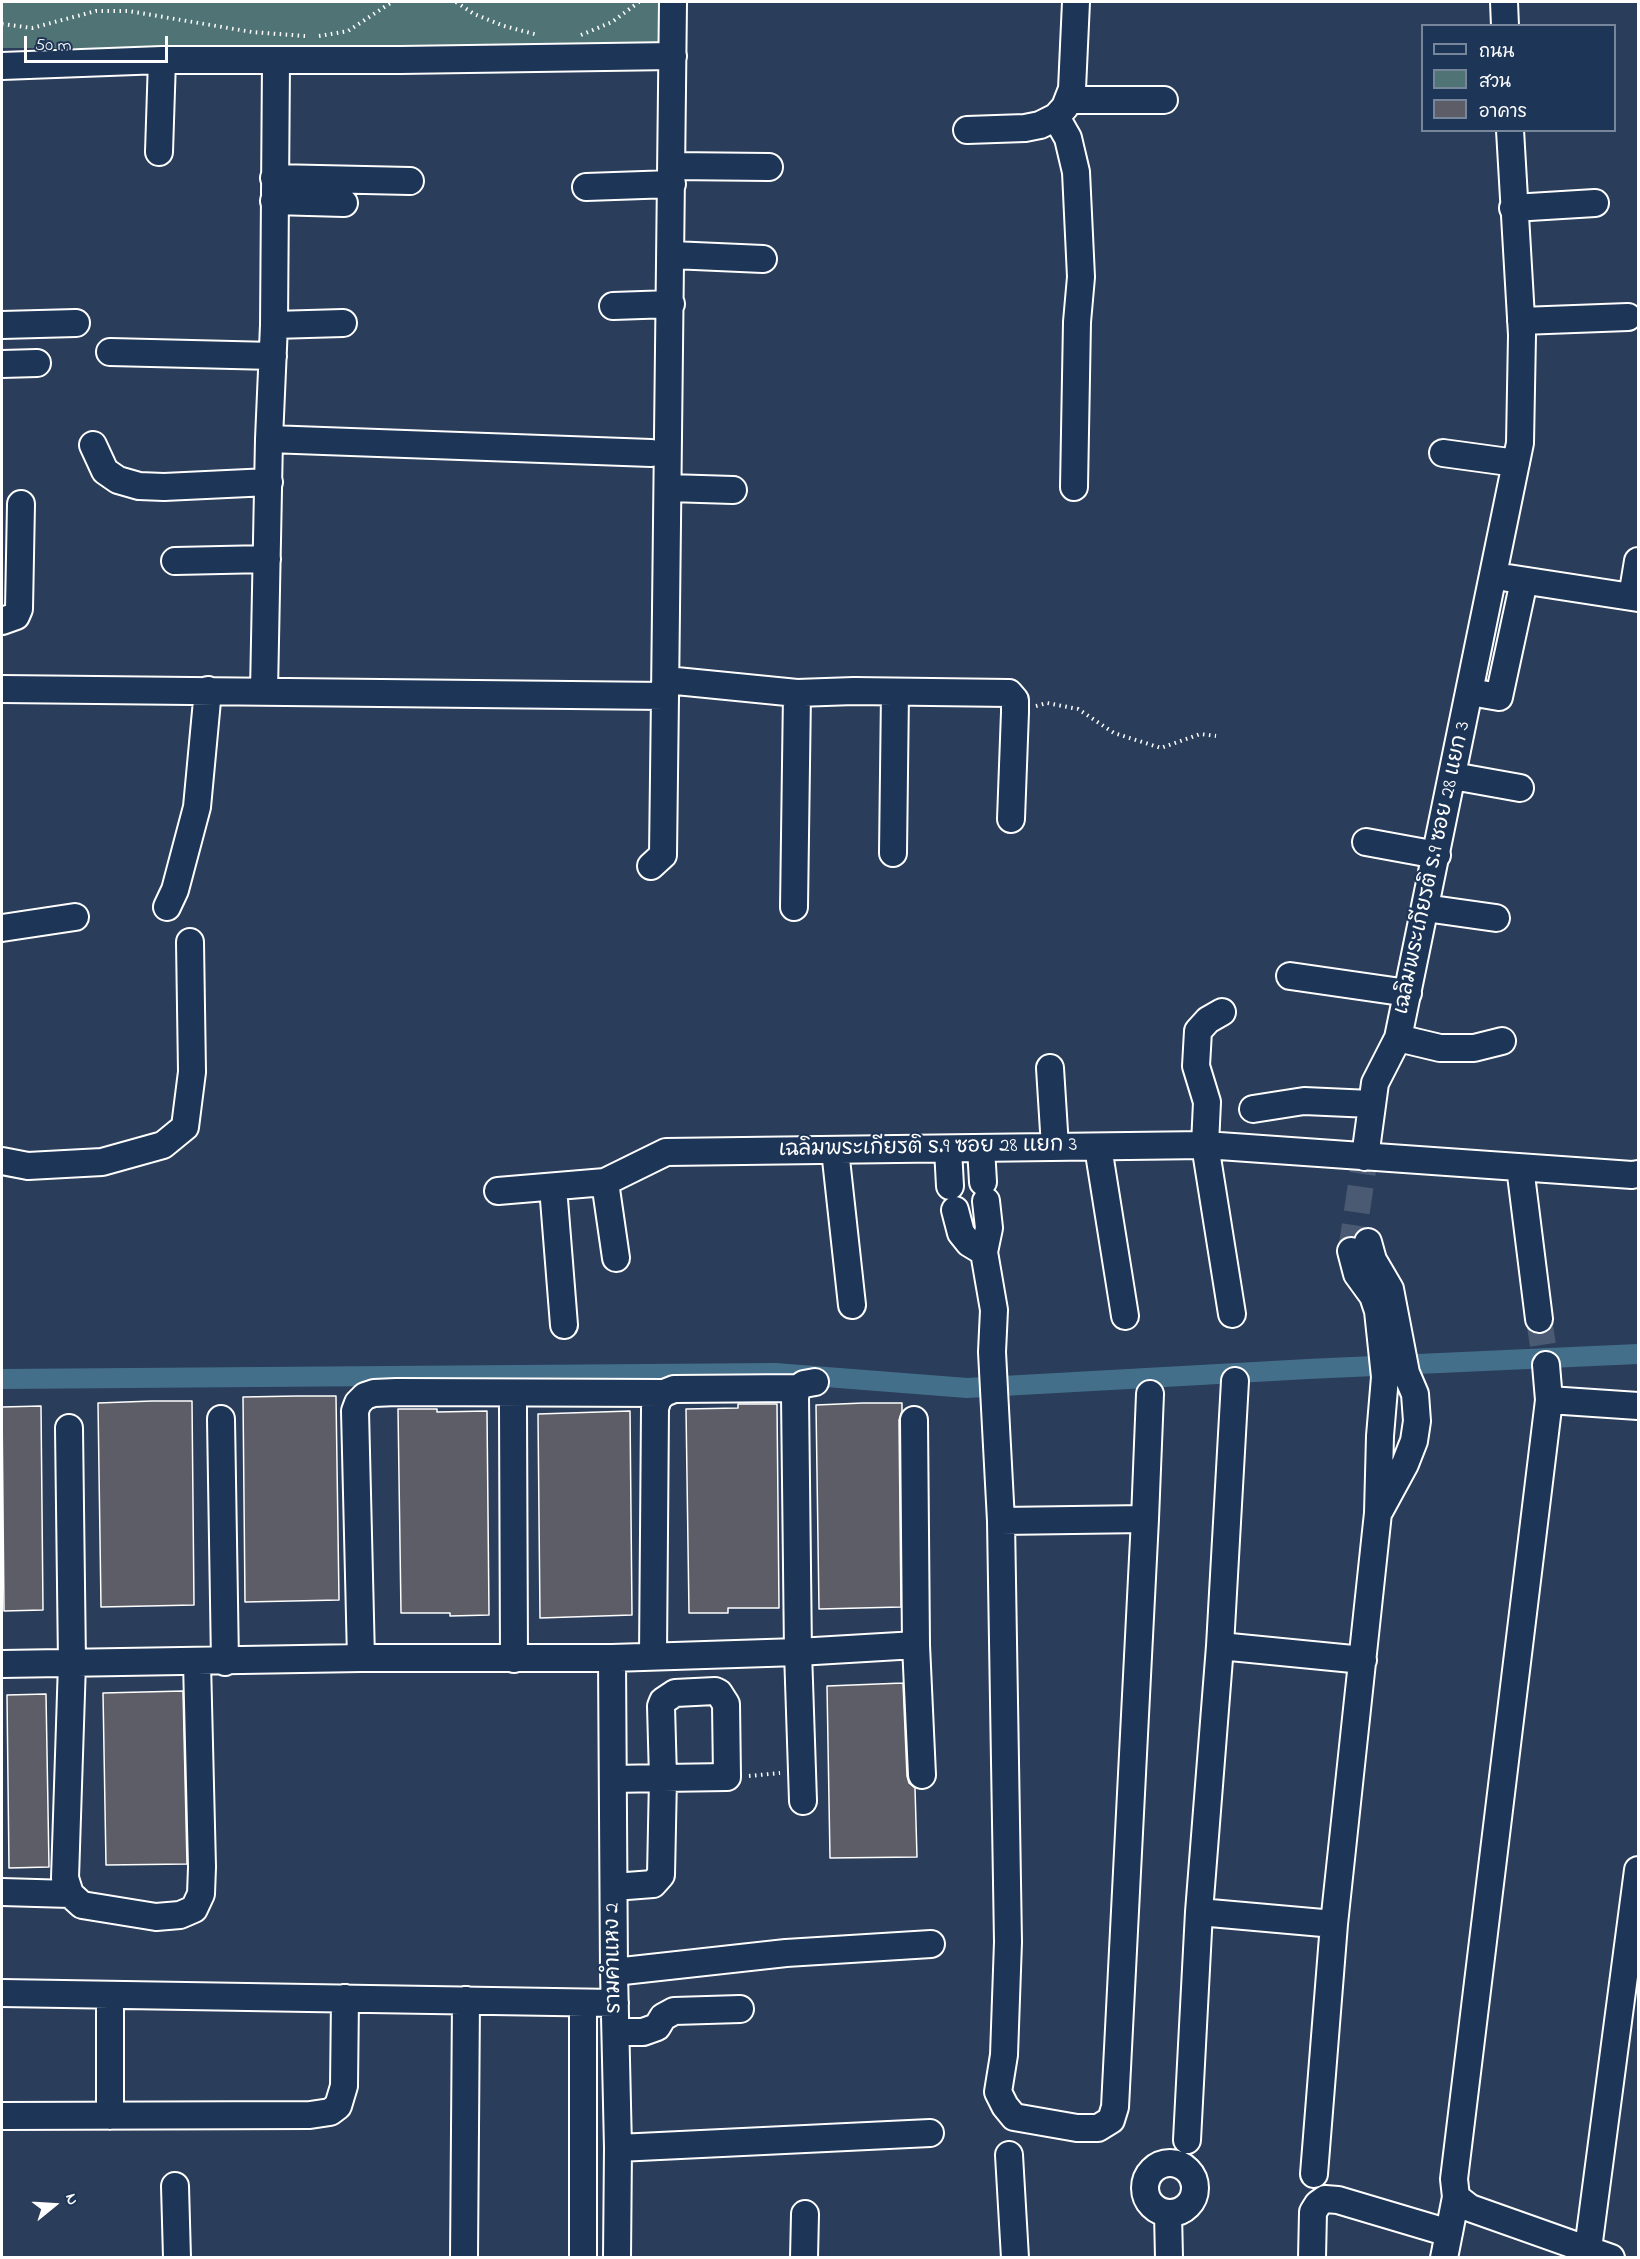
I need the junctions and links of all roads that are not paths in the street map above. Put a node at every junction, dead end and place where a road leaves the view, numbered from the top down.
1 (673, 2) edge
2 (1076, 2) edge
3 (1504, 2) edge
4 (1505, 24) edge
5 (673, 56) junction
6 (162, 60) junction
7 (276, 61) junction
8 (2, 66) edge
9 (1164, 100) dead end
10 (1062, 109) junction
11 (967, 130) dead end
12 (1510, 132) edge
13 (159, 152) dead end
14 (769, 167) dead end
15 (672, 175) junction
16 (410, 181) dead end
17 (586, 187) dead end
18 (274, 190) junction
19 (344, 203) dead end
20 (1595, 203) dead end
21 (1513, 208) junction
22 (672, 255) junction
23 (763, 259) dead end
24 (671, 304) junction
25 (613, 306) dead end
26 (1628, 316) dead end
27 (1521, 321) junction
28 (76, 323) dead end
29 (343, 323) dead end
30 (2, 325) edge
31 (274, 325) junction
32 (110, 352) dead end
33 (273, 356) junction
34 (37, 363) dead end
35 (2, 364) edge
36 (269, 438) junction
37 (93, 445) dead end
38 (651, 453) dead end
39 (1443, 453) dead end
40 (1516, 463) junction
41 (269, 482) junction
42 (1074, 487) dead end
43 (669, 488) junction
44 (733, 490) dead end
45 (21, 504) dead end
46 (267, 559) junction
47 (175, 561) dead end
48 (1638, 561) edge
49 (1494, 575) junction
50 (1524, 580) junction
51 (1635, 597) edge
52 (2, 621) edge
53 (666, 688) junction
54 (2, 689) edge
55 (208, 690) junction
56 (264, 691) junction
57 (895, 692) junction
58 (1470, 692) junction
59 (796, 693) junction
60 (1453, 776) junction
61 (1520, 788) dead end
62 (1011, 819) dead end
63 (1366, 842) dead end
64 (892, 853) dead end
65 (1437, 855) junction
66 (651, 866) dead end
67 (167, 907) dead end
68 (794, 907) dead end
69 (1425, 908) junction
70 (75, 917) dead end
71 (1496, 918) dead end
72 (2, 928) edge
73 (190, 942) dead end
74 (1290, 976) dead end
75 (1408, 993) junction
76 (1222, 1012) dead end
77 (1398, 1038) junction
78 (1502, 1041) dead end
79 (1050, 1068) dead end
80 (1371, 1104) junction
81 (1253, 1109) dead end
82 (1204, 1145) junction
83 (1055, 1147) junction
84 (1098, 1147) junction
85 (981, 1148) junction
86 (948, 1149) junction
87 (835, 1150) junction
88 (1365, 1156) junction
89 (2, 1161) edge
90 (1520, 1167) junction
91 (1638, 1174) edge
92 (605, 1182) junction
93 (553, 1186) junction
94 (498, 1191) dead end
95 (1360, 1246) dead end
96 (984, 1252) junction
97 (615, 1258) dead end
98 (852, 1305) dead end
99 (1232, 1314) dead end
100 (1125, 1316) dead end
101 (1539, 1320) tunnel mouth
102 (564, 1325) dead end
103 (1546, 1365) tunnel mouth
104 (1396, 1375) junction
105 (1235, 1381) dead end
106 (664, 1392) junction
107 (1149, 1394) dead end
108 (1549, 1400) junction
109 (513, 1406) dead end
110 (1638, 1406) edge
111 (221, 1419) dead end
112 (914, 1420) dead end
113 (69, 1428) dead end
114 (1378, 1513) junction
115 (1145, 1519) junction
116 (1001, 1521) junction
117 (916, 1645) junction
118 (1220, 1646) junction
119 (798, 1652) junction
120 (653, 1655) junction
121 (361, 1658) junction
122 (612, 1658) junction
123 (514, 1659) junction
124 (1364, 1660) junction
125 (197, 1662) junction
126 (225, 1662) junction
127 (72, 1663) junction
128 (2, 1664) edge
129 (922, 1775) dead end
130 (613, 1779) junction
131 (802, 1801) dead end
132 (1638, 1870) edge
133 (614, 1887) junction
134 (2, 1892) edge
135 (70, 1894) junction
136 (1199, 1912) junction
137 (1334, 1924) junction
138 (931, 1944) dead end
139 (614, 1972) junction
140 (2, 1993) edge
141 (110, 1995) junction
142 (345, 1998) junction
143 (466, 2000) junction
144 (584, 2003) junction
145 (615, 2003) junction
146 (740, 2009) dead end
147 (616, 2032) junction
148 (2, 2116) edge
149 (111, 2116) junction
150 (930, 2133) dead end
151 (1187, 2140) dead end
152 (618, 2148) junction
153 (1009, 2155) dead end
154 (1314, 2174) dead end
155 (175, 2186) dead end
156 (1456, 2197) junction
157 (1168, 2213) dead end
158 (805, 2214) dead end
159 (1449, 2233) junction
160 (1558, 2248) edge
161 (1600, 2253) edge
162 (177, 2258) edge
163 (464, 2258) edge
164 (583, 2258) edge
165 (617, 2258) edge
166 (804, 2258) edge
167 (1015, 2258) edge
168 (1169, 2258) edge
169 (1312, 2258) edge
170 (1444, 2258) edge

1 - 5 street
2 - 10 street
3 - 4 street
5 - 7 street
5 - 15 street
6 - 7 street
6 - 8 street
6 - 13 street
7 - 18 street
9 - 10 street
10 - 11 street
10 - 42 street
12 - 21 street, เฉลิมพระเกียรติ ร.9 ซอย 28 แยก 3
14 - 15 street
15 - 17 street
15 - 22 street
16 - 18 street
18 - 19 street
18 - 31 street
20 - 21 street
21 - 27 street, เฉลิมพระเกียรติ ร.9 ซอย 28 แยก 3
22 - 23 street
22 - 24 street
24 - 25 street
24 - 43 street
26 - 27 street
27 - 40 street, เฉลิมพระเกียรติ ร.9 ซอย 28 แยก 3
28 - 30 street
29 - 31 street
31 - 33 street
32 - 33 street
33 - 36 street
34 - 35 street
36 - 38 street
36 - 41 street
37 - 41 street
39 - 40 street
40 - 49 street, เฉลิมพระเกียรติ ร.9 ซอย 28 แยก 3
41 - 46 street
43 - 44 street
43 - 53 street
45 - 52 street
46 - 47 street
46 - 56 street
48 - 51 street
49 - 50 street
49 - 58 street, เฉลิมพระเกียรติ ร.9 ซอย 28 แยก 3
50 - 51 street
50 - 58 street
53 - 56 street
53 - 59 street
53 - 66 street
54 - 55 street
55 - 56 street
55 - 67 street
57 - 59 street
57 - 62 street
57 - 64 street
58 - 60 street, เฉลิมพระเกียรติ ร.9 ซอย 28 แยก 3
59 - 68 street
60 - 61 street
60 - 65 street, เฉลิมพระเกียรติ ร.9 ซอย 28 แยก 3
63 - 65 street
65 - 69 street, เฉลิมพระเกียรติ ร.9 ซอย 28 แยก 3
69 - 71 street
69 - 75 street, เฉลิมพระเกียรติ ร.9 ซอย 28 แยก 3
70 - 72 street
73 - 89 street
74 - 75 street
75 - 77 street, เฉลิมพระเกียรติ ร.9 ซอย 28 แยก 3
76 - 82 street
77 - 78 street
77 - 80 street, เฉลิมพระเกียรติ ร.9 ซอย 28 แยก 3
79 - 83 street
80 - 81 street
80 - 88 street, เฉลิมพระเกียรติ ร.9 ซอย 28 แยก 3
82 - 84 street, เฉลิมพระเกียรติ ร.9 ซอย 28 แยก 3
82 - 88 street, เฉลิมพระเกียรติ ร.9 ซอย 28 แยก 3
82 - 99 street
83 - 84 street, เฉลิมพระเกียรติ ร.9 ซอย 28 แยก 3
83 - 85 street, เฉลิมพระเกียรติ ร.9 ซอย 28 แยก 3
84 - 100 street
85 - 86 street, เฉลิมพระเกียรติ ร.9 ซอย 28 แยก 3
85 - 96 street
86 - 87 street, เฉลิมพระเกียรติ ร.9 ซอย 28 แยก 3
86 - 96 street
87 - 92 street, เฉลิมพระเกียรติ ร.9 ซอย 28 แยก 3
87 - 98 street
88 - 90 street, เฉลิมพระเกียรติ ร.9 ซอย 28 แยก 3
90 - 91 street, เฉลิมพระเกียรติ ร.9 ซอย 28 แยก 3
90 - 101 street
92 - 93 street, เฉลิมพระเกียรติ ร.9 ซอย 28 แยก 3
92 - 97 street
93 - 94 street, เฉลิมพระเกียรติ ร.9 ซอย 28 แยก 3
93 - 102 street
95 - 104 street
96 - 116 street
103 - 108 street
104 - 114 street
104 - 114 street
105 - 118 street
106 - 119 street
106 - 120 street
106 - 121 street
107 - 115 street
108 - 110 street
108 - 156 street
109 - 123 street
111 - 126 street
112 - 117 street
113 - 127 street
114 - 124 street
115 - 116 street
115 - 116 street
117 - 119 street
117 - 129 street
118 - 124 street
118 - 136 street
119 - 120 street
119 - 131 street
120 - 122 street
121 - 123 street
121 - 126 street
122 - 123 street
122 - 130 street, รามคำแหง 2
124 - 137 street
125 - 126 street
125 - 127 street
125 - 135 street
127 - 128 street
127 - 135 street
130 - 133 street, รามคำแหง 2
130 - 133 street
132 - 161 street
133 - 139 street, รามคำแหง 2
134 - 135 street
136 - 137 street
136 - 151 street
137 - 154 street
138 - 139 street
139 - 145 street, รามคำแหง 2
140 - 141 street
141 - 142 street
141 - 149 street
142 - 143 street
142 - 149 street
143 - 144 street
143 - 163 street
144 - 145 street
144 - 164 street
145 - 147 street, รามคำแหง 2
146 - 147 street
147 - 152 street, รามคำแหง 2
148 - 149 street
150 - 152 street
152 - 165 street, รามคำแหง 2
153 - 167 street
155 - 162 street
156 - 159 street
156 - 160 street
157 - 168 street
158 - 166 street
159 - 169 street
159 - 170 street
160 - 161 street

